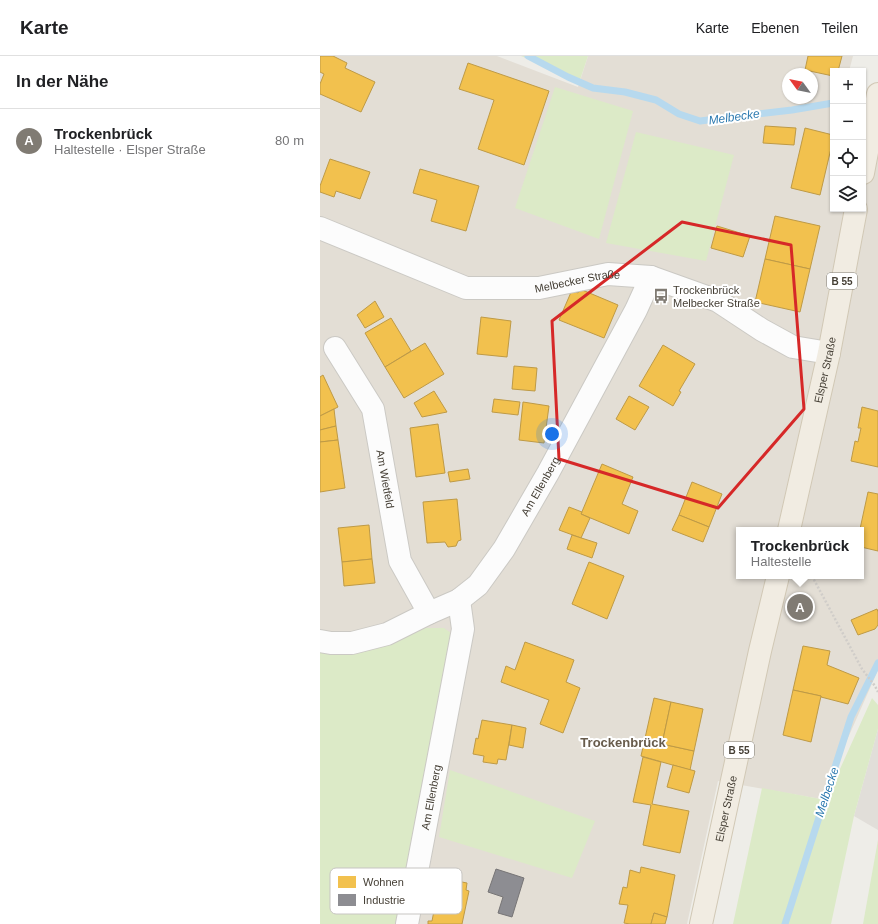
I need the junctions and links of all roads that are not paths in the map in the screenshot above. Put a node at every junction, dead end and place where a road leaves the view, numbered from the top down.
1 (878, 94) edge
2 (866, 157) edge
3 (855, 212) edge
4 (320, 228) edge
5 (651, 277) junction
6 (335, 348) dead end
7 (829, 353) junction
8 (790, 527) edge
9 (777, 579) edge
10 (459, 600) junction
11 (429, 613) junction
12 (320, 641) edge
13 (418, 868) edge
14 (409, 914) edge
15 (407, 924) edge
16 (701, 924) edge

1 - 2 main road
3 - 7 main road, Elsper Straße / B 55
4 - 5 street, Melbecker Straße
5 - 7 street, Melbecker Straße
5 - 10 street, Am Ellenberg
6 - 11 street, Am Wietfeld
7 - 8 main road, Elsper Straße / B 55
9 - 16 main road, Elsper Straße / B 55
10 - 11 street, Am Ellenberg
10 - 13 street, Am Ellenberg
11 - 12 street, Am Ellenberg
14 - 15 street, Am Ellenberg

